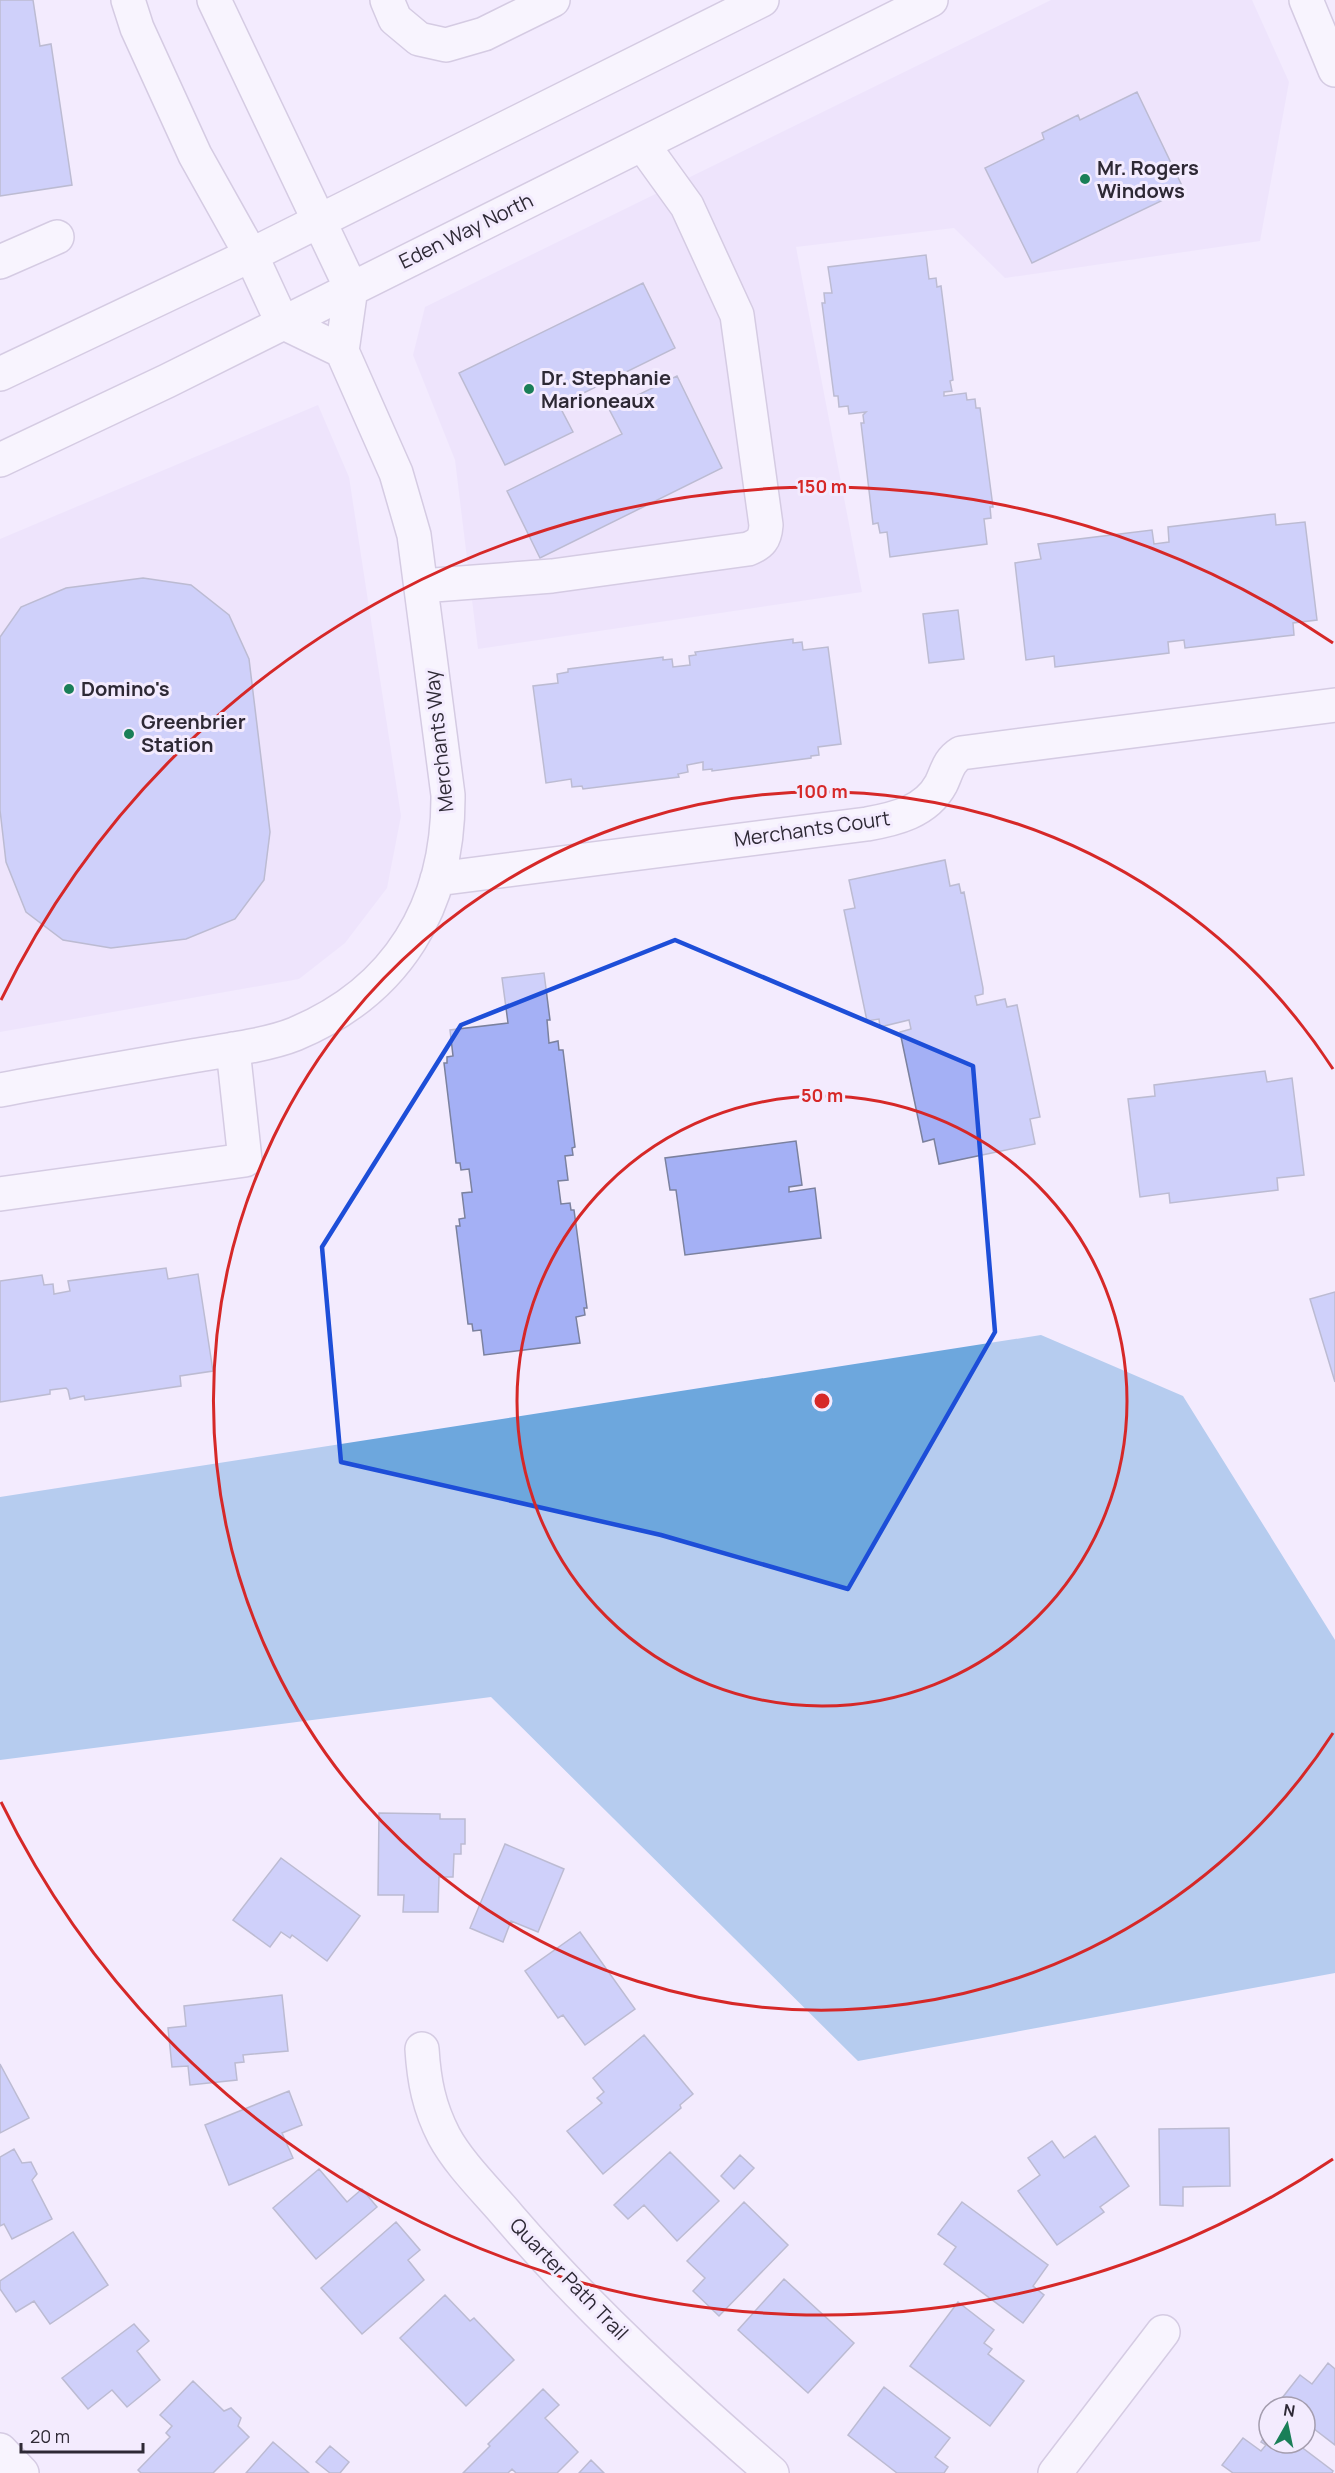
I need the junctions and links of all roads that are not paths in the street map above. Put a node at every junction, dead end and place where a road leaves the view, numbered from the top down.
1 (128, 0) edge
2 (214, 0) edge
3 (387, 0) edge
4 (553, 0) edge
5 (762, 0) edge
6 (932, 0) edge
7 (1306, 0) edge
8 (1335, 69) edge
9 (643, 145) junction
10 (319, 220) junction
11 (57, 237) dead end
12 (250, 255) junction
13 (0, 262) edge
14 (351, 288) junction
15 (282, 322) junction
16 (342, 351) junction
17 (0, 374) edge
18 (0, 460) edge
19 (421, 586) junction
20 (1335, 705) edge
21 (438, 879) junction
22 (233, 1049) junction
23 (0, 1090) edge
24 (0, 1194) edge
25 (422, 2049) dead end
26 (1163, 2332) dead end
27 (0, 2450) edge
28 (22, 2473) edge
29 (772, 2473) edge
30 (1055, 2473) edge

1 - 12 street
2 - 10 street
3 - 4 street
5 - 10 street
6 - 9 street, Eden Way North
7 - 8 street
9 - 14 street, Eden Way North
9 - 19 street
10 - 12 street
10 - 14 street
11 - 13 street
12 - 15 street
12 - 17 street
14 - 15 street, Eden Way North
14 - 16 street
15 - 16 street
15 - 18 street, Eden Way North
16 - 19 street, Merchants Way
19 - 21 street, Merchants Way
20 - 21 street, Merchants Court
21 - 22 street, Merchants Way
22 - 23 street, Merchants Way
22 - 24 street
25 - 29 street, Quarter Path Trail
26 - 30 street
27 - 28 street

